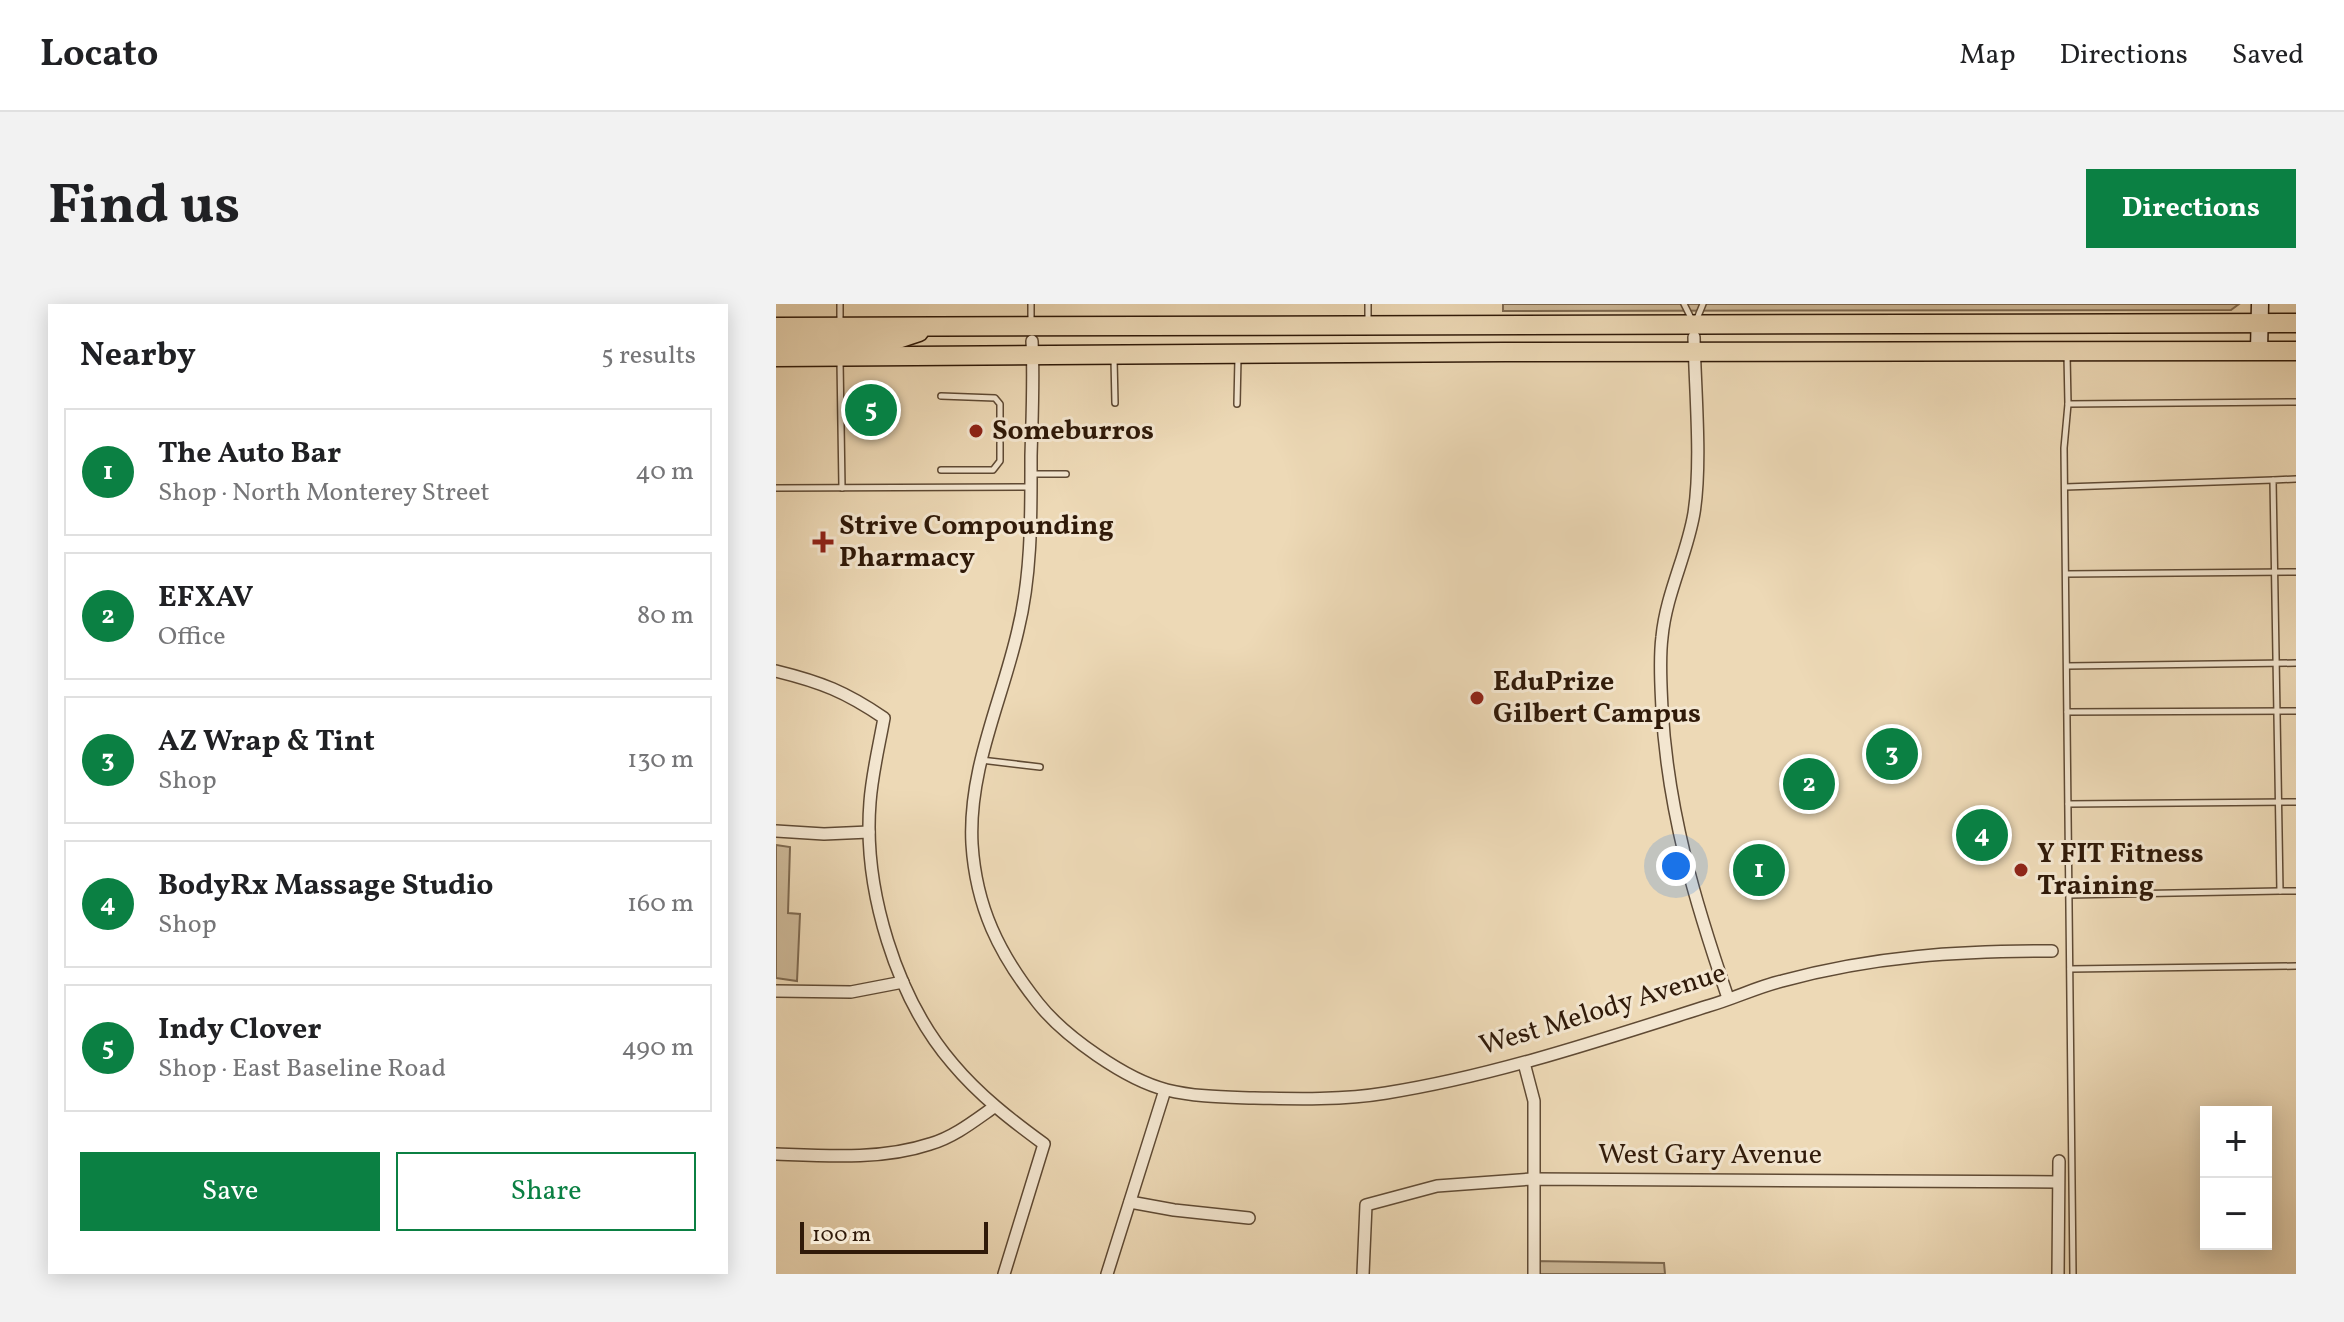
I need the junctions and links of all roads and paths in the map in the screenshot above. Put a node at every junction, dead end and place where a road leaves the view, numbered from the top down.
1 (840, 304) edge
2 (1031, 304) edge
3 (1368, 304) edge
4 (1684, 304) edge
5 (1703, 304) edge
6 (2260, 314) edge
7 (2296, 323) edge
8 (1368, 325) junction
9 (937, 326) junction
10 (776, 327) edge
11 (840, 327) junction
12 (1694, 338) junction
13 (1032, 341) junction
14 (776, 343) edge
15 (2067, 350) junction
16 (2259, 351) junction
17 (2296, 351) edge
18 (1238, 353) junction
19 (1114, 354) junction
20 (840, 356) junction
21 (776, 357) edge
22 (941, 396) dead end
23 (2296, 402) edge
24 (1115, 403) dead end
25 (1237, 404) dead end
26 (2068, 404) junction
27 (941, 470) dead end
28 (1031, 473) junction
29 (1066, 474) dead end
30 (2296, 479) edge
31 (2273, 480) junction
32 (1031, 487) junction
33 (2065, 487) junction
34 (776, 488) edge
35 (842, 488) junction
36 (2275, 572) junction
37 (2296, 572) edge
38 (2066, 574) junction
39 (2296, 663) edge
40 (2277, 664) junction
41 (2067, 666) junction
42 (776, 671) edge
43 (2278, 711) junction
44 (2296, 711) edge
45 (2067, 712) junction
46 (980, 759) junction
47 (1040, 767) dead end
48 (2280, 802) junction
49 (2296, 802) edge
50 (2068, 804) junction
51 (776, 831) edge
52 (869, 832) junction
53 (2280, 891) junction
54 (2296, 891) edge
55 (2069, 895) junction
56 (2052, 951) dead end
57 (2296, 966) edge
58 (2070, 969) junction
59 (903, 982) junction
60 (776, 991) edge
61 (1728, 998) junction
62 (1524, 1063) junction
63 (1165, 1090) junction
64 (994, 1107) junction
65 (776, 1154) edge
66 (2059, 1161) dead end
67 (1532, 1179) junction
68 (2058, 1182) junction
69 (1130, 1202) junction
70 (1249, 1218) dead end
71 (1004, 1274) edge
72 (1107, 1274) edge
73 (1363, 1274) edge
74 (1534, 1274) edge
75 (2058, 1274) edge
76 (2073, 1274) edge

1 - 11 lane
2 - 13 lane
3 - 8 lane
4 - 12 lane
5 - 12 lane
6 - 7 main road
6 - 12 main road
6 - 16 street
8 - 12 main road
8 - 13 main road
9 - 11 main road
9 - 13 main road
9 - 20 main road
10 - 11 main road
11 - 14 main road
12 - 15 main road
12 - 18 main road
12 - 61 street
13 - 19 main road
13 - 20 main road
13 - 28 street, West Melody Avenue
15 - 16 main road
15 - 26 lane
16 - 17 main road
18 - 19 main road
18 - 25 lane
19 - 24 lane
20 - 21 main road
20 - 35 lane
22 - 27 lane
23 - 26 lane
26 - 33 lane
28 - 29 lane
28 - 32 street, West Melody Avenue
30 - 31 lane
31 - 33 lane
31 - 36 lane
32 - 35 lane
32 - 46 street, West Melody Avenue
33 - 38 lane
34 - 35 lane
36 - 37 lane
36 - 38 lane
36 - 40 lane
38 - 41 lane
39 - 40 lane
40 - 41 lane
40 - 43 lane
41 - 45 lane
42 - 52 street
43 - 44 lane
43 - 45 lane
43 - 48 lane
45 - 50 lane
46 - 47 lane
46 - 63 street, West Melody Avenue
48 - 49 lane
48 - 50 lane
48 - 53 lane
50 - 55 lane
51 - 52 street
52 - 59 street
53 - 54 lane
53 - 55 lane
55 - 58 lane
56 - 61 street, West Melody Avenue
57 - 58 lane
58 - 76 lane
59 - 60 street
59 - 64 street
61 - 62 street, West Melody Avenue
62 - 63 street, West Melody Avenue
62 - 67 street
63 - 69 street
64 - 65 street
64 - 71 street
66 - 68 street
67 - 68 street, West Gary Avenue
67 - 73 street, West Gary Avenue
67 - 74 street
68 - 75 street
69 - 70 street
69 - 72 street

